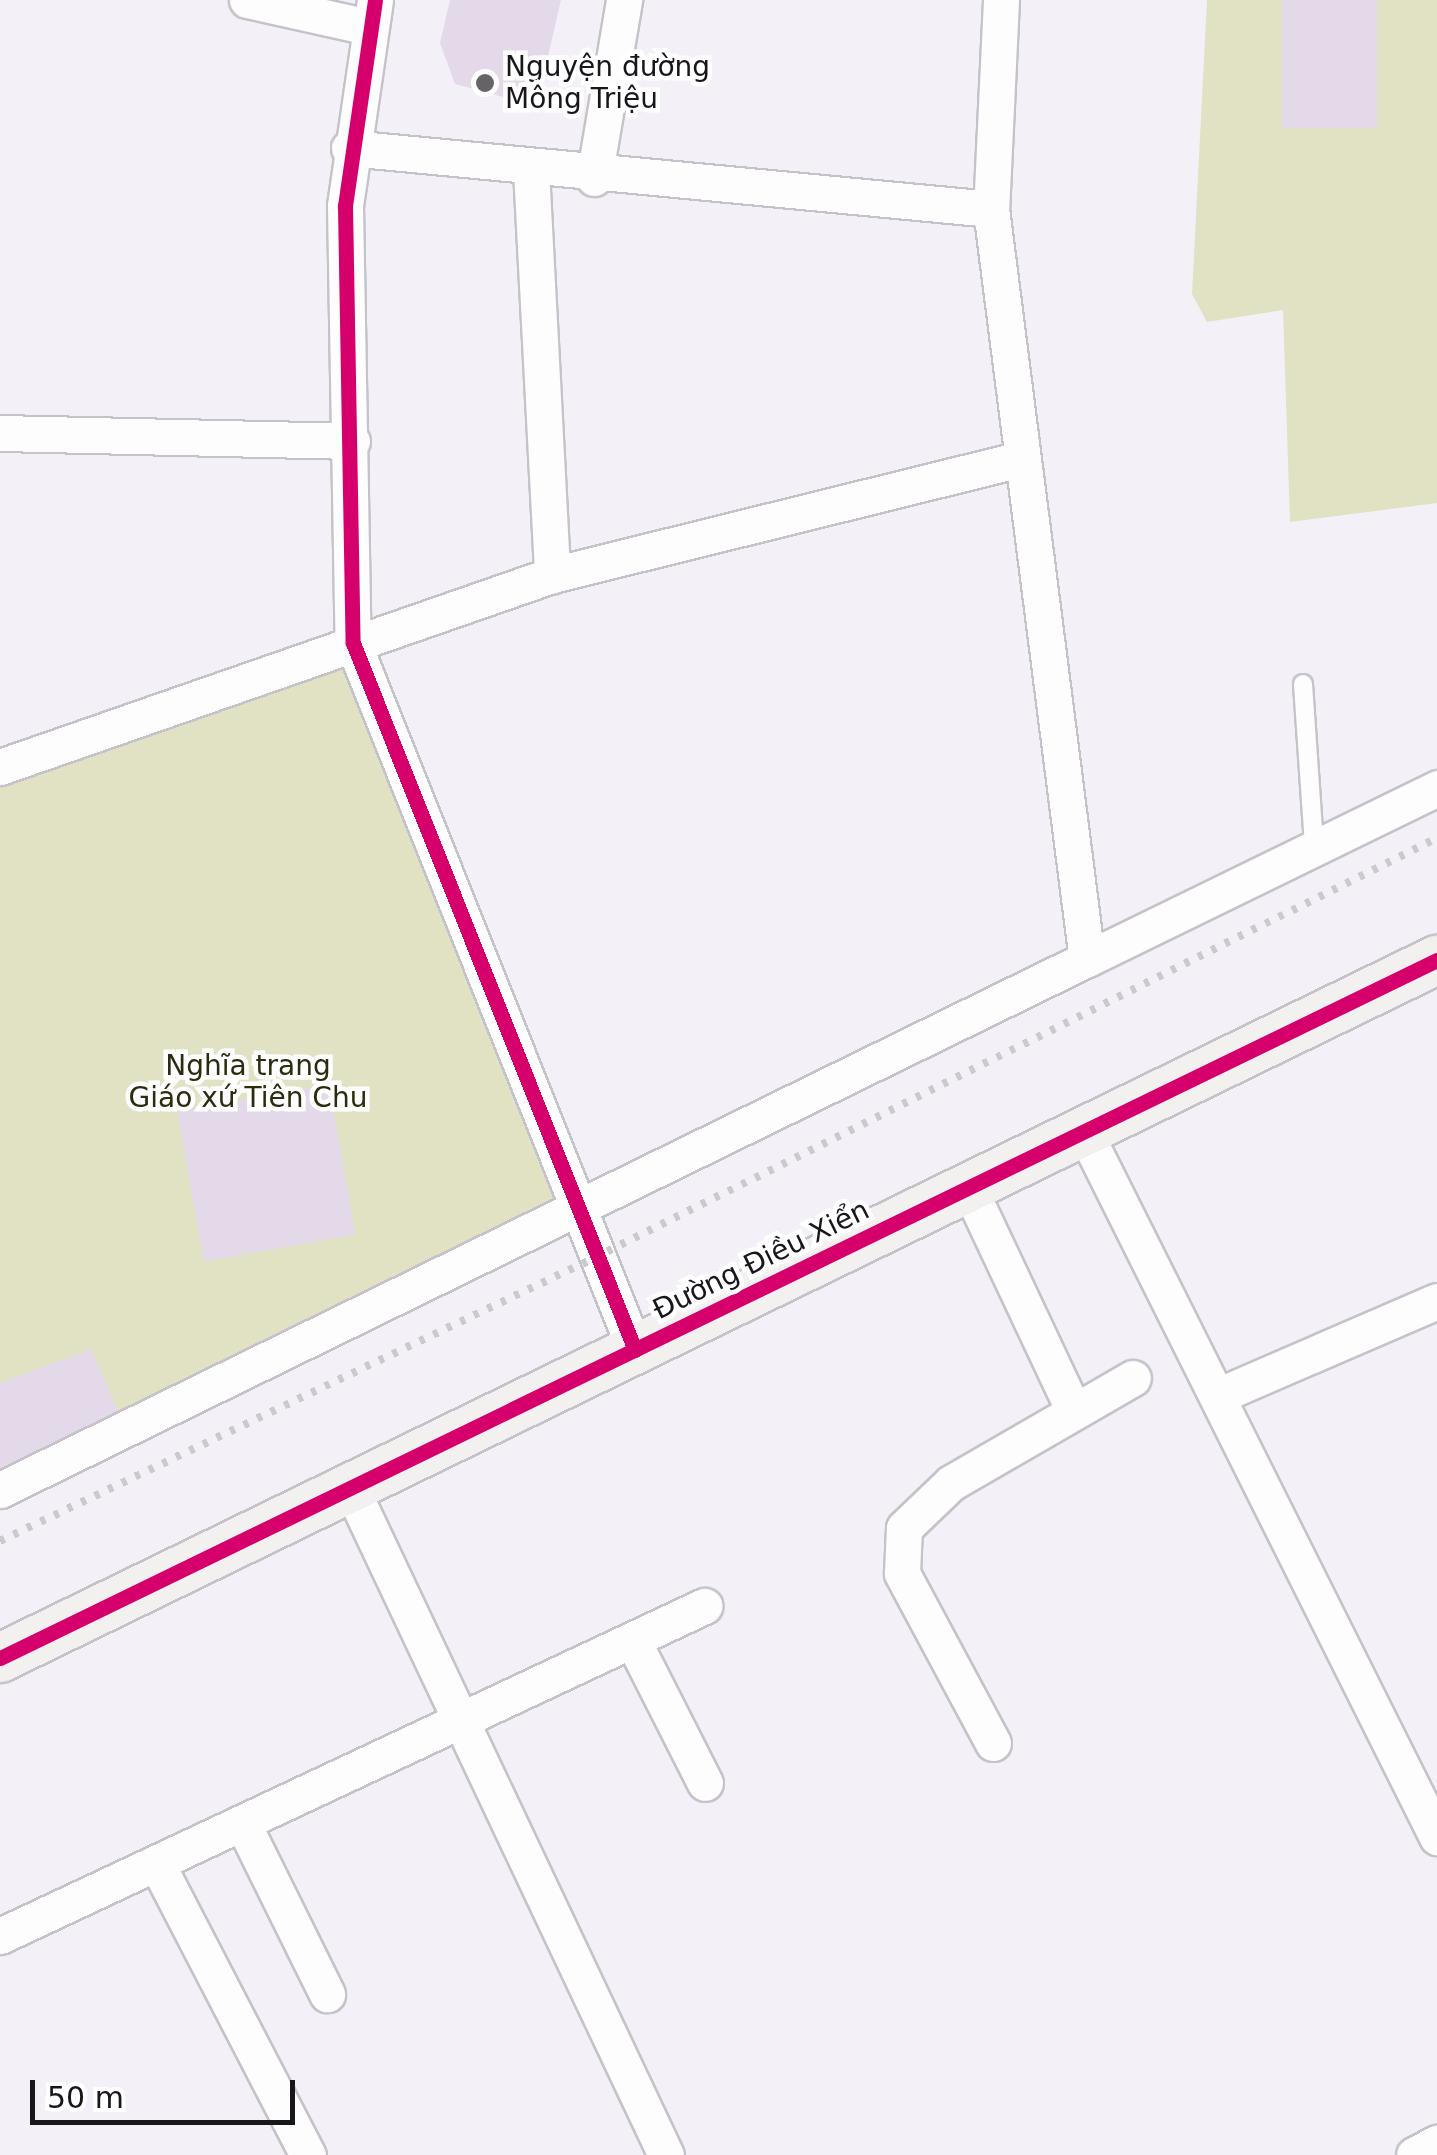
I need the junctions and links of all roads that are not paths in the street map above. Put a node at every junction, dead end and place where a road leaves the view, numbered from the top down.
1 (247, 0) edge
2 (624, 0) edge
3 (1000, 0) edge
4 (372, 14) edge
5 (349, 148) junction
6 (532, 170) junction
7 (594, 178) junction
8 (991, 209) junction
9 (0, 433) edge
10 (352, 442) junction
11 (1022, 459) junction
12 (552, 575) junction
13 (353, 643) junction
14 (1303, 684) dead end
15 (0, 767) edge
16 (1437, 788) edge
17 (1314, 847) junction
18 (1087, 959) junction
19 (1437, 960) edge
20 (1083, 1129) junction
21 (968, 1186) junction
22 (573, 1202) junction
23 (1437, 1301) edge
24 (635, 1350) junction
25 (1133, 1378) dead end
26 (1222, 1394) junction
27 (1072, 1407) junction
28 (350, 1486) junction
29 (0, 1490) edge
30 (704, 1606) dead end
31 (632, 1641) junction
32 (0, 1658) edge
33 (462, 1721) junction
34 (993, 1743) dead end
35 (705, 1783) dead end
36 (243, 1824) junction
37 (1437, 1837) edge
38 (157, 1864) junction
39 (0, 1936) edge
40 (328, 1994) dead end
41 (1437, 2143) edge
42 (308, 2155) edge
43 (666, 2155) edge
44 (1414, 2155) edge

1 - 4 street
2 - 7 street
3 - 8 street
4 - 5 street
5 - 6 street
5 - 10 street
6 - 7 street
6 - 12 street
7 - 8 street
8 - 11 street
9 - 10 street
10 - 13 street
11 - 12 street
11 - 18 street
12 - 13 street
13 - 15 street
13 - 22 street
14 - 17 lane
16 - 17 street
17 - 18 street
18 - 22 street
19 - 20 street, Đường Điều Xiển
20 - 21 street, Đường Điều Xiển
20 - 26 street
21 - 24 street, Đường Điều Xiển
21 - 27 street
22 - 24 street
22 - 29 street
23 - 26 street
24 - 28 street, Đường Điều Xiển
25 - 27 street
26 - 37 street
27 - 34 street
28 - 32 street, Đường Điều Xiển
28 - 33 street
30 - 31 street
31 - 33 street
31 - 35 street
33 - 36 street
33 - 43 street
36 - 38 street
36 - 40 street
38 - 39 street
38 - 42 street
41 - 44 street

